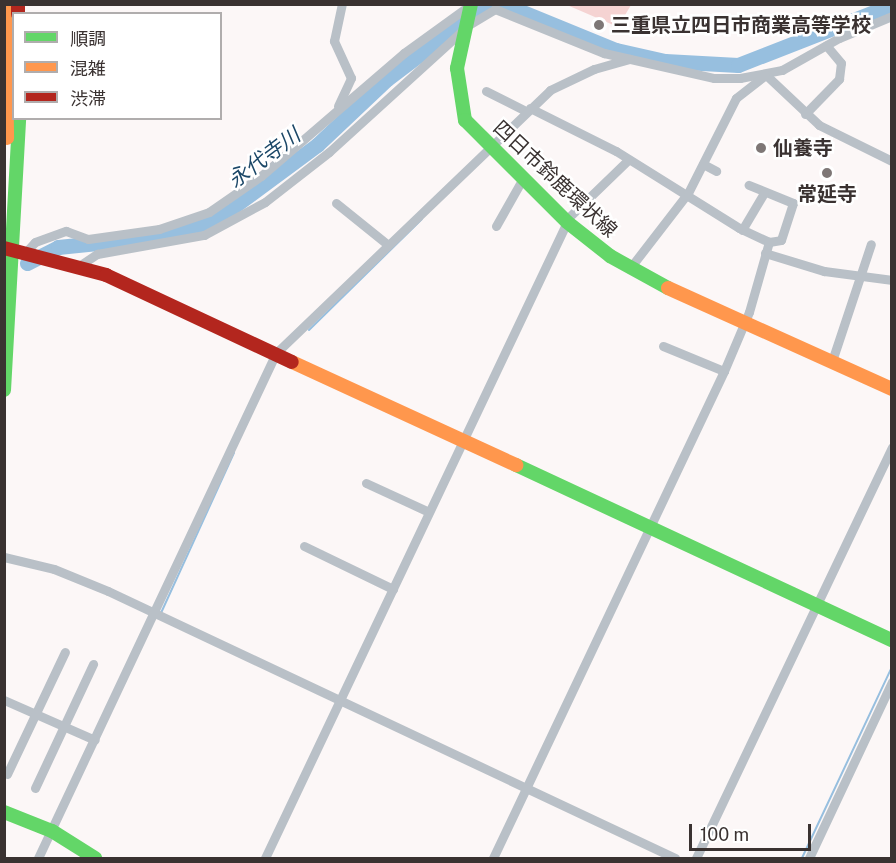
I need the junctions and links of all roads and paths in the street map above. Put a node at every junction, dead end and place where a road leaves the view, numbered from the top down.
1 (5, 4) edge
2 (342, 4) edge
3 (469, 16) edge
4 (891, 18) edge
5 (826, 45) junction
6 (630, 59) junction
7 (766, 75) junction
8 (486, 91) dead end
9 (528, 109) junction
10 (334, 113) junction
11 (806, 114) junction
12 (19, 120) edge
13 (488, 148) junction
14 (628, 160) junction
15 (891, 161) edge
16 (703, 164) junction
17 (716, 171) dead end
18 (522, 180) junction
19 (749, 185) dead end
20 (688, 193) junction
21 (764, 193) junction
22 (336, 203) dead end
23 (568, 219) junction
24 (496, 226) dead end
25 (742, 230) junction
26 (4, 239) edge
27 (770, 242) junction
28 (871, 244) dead end
29 (388, 245) junction
30 (19, 251) edge
31 (765, 253) junction
32 (80, 266) junction
33 (630, 268) junction
34 (858, 275) junction
35 (891, 280) edge
36 (746, 321) junction
37 (663, 346) dead end
38 (276, 353) junction
39 (833, 358) junction
40 (724, 370) junction
41 (891, 389) edge
42 (4, 390) edge
43 (463, 439) junction
44 (891, 447) edge
45 (366, 483) dead end
46 (429, 512) junction
47 (651, 526) junction
48 (304, 546) dead end
49 (4, 557) edge
50 (393, 589) junction
51 (817, 605) junction
52 (153, 613) junction
53 (891, 640) edge
54 (65, 652) dead end
55 (93, 664) dead end
56 (891, 682) edge
57 (340, 701) junction
58 (6, 703) edge
59 (882, 703) junction
60 (891, 708) edge
61 (36, 713) junction
62 (64, 726) junction
63 (95, 740) junction
64 (8, 774) dead end
65 (35, 788) dead end
66 (527, 789) junction
67 (4, 812) edge
68 (52, 831) junction
69 (38, 858) edge
70 (95, 858) edge
71 (265, 858) edge
72 (493, 858) edge
73 (675, 858) edge
74 (696, 858) edge
75 (809, 858) edge

1 - 26 main road
2 - 10 street
3 - 6 street
3 - 10 street
3 - 13 main road, 四日市鈴鹿環状線
3 - 32 street
4 - 5 street
5 - 7 street
5 - 11 street
6 - 7 street
6 - 9 street
7 - 11 street
7 - 16 street
8 - 9 street
9 - 13 street
9 - 14 street
10 - 30 street
11 - 15 street
12 - 30 main road
13 - 18 main road, 四日市鈴鹿環状線
13 - 29 street
14 - 20 street
14 - 23 street
16 - 17 street
16 - 20 street
18 - 23 main road, 四日市鈴鹿環状線
18 - 24 street
19 - 21 street
20 - 25 street
20 - 33 street
21 - 25 street
21 - 27 street
22 - 29 street
23 - 33 main road, 四日市鈴鹿環状線
23 - 43 street
25 - 27 street
27 - 31 street
28 - 34 street
29 - 38 street
30 - 32 main road
30 - 42 main road
31 - 34 street
31 - 36 street
32 - 38 main road
33 - 36 main road, 四日市鈴鹿環状線
34 - 35 street
34 - 39 street
36 - 39 main road, 四日市鈴鹿環状線
36 - 40 street
37 - 40 street
38 - 43 main road
38 - 52 street
39 - 41 main road, 四日市鈴鹿環状線
40 - 47 street
43 - 46 street
43 - 47 main road
44 - 51 street
45 - 46 street
46 - 50 street
47 - 51 main road
47 - 66 street
48 - 50 street
49 - 52 street
50 - 57 street
51 - 53 main road
51 - 74 street
52 - 57 street
52 - 63 street
54 - 61 street
55 - 62 street
56 - 59 street
57 - 66 street
57 - 71 street
58 - 61 street
59 - 60 street
59 - 75 street
61 - 62 street
61 - 64 street
62 - 63 street
62 - 65 street
63 - 68 street
66 - 72 street
66 - 73 street
67 - 68 main road
68 - 69 street
68 - 70 main road

